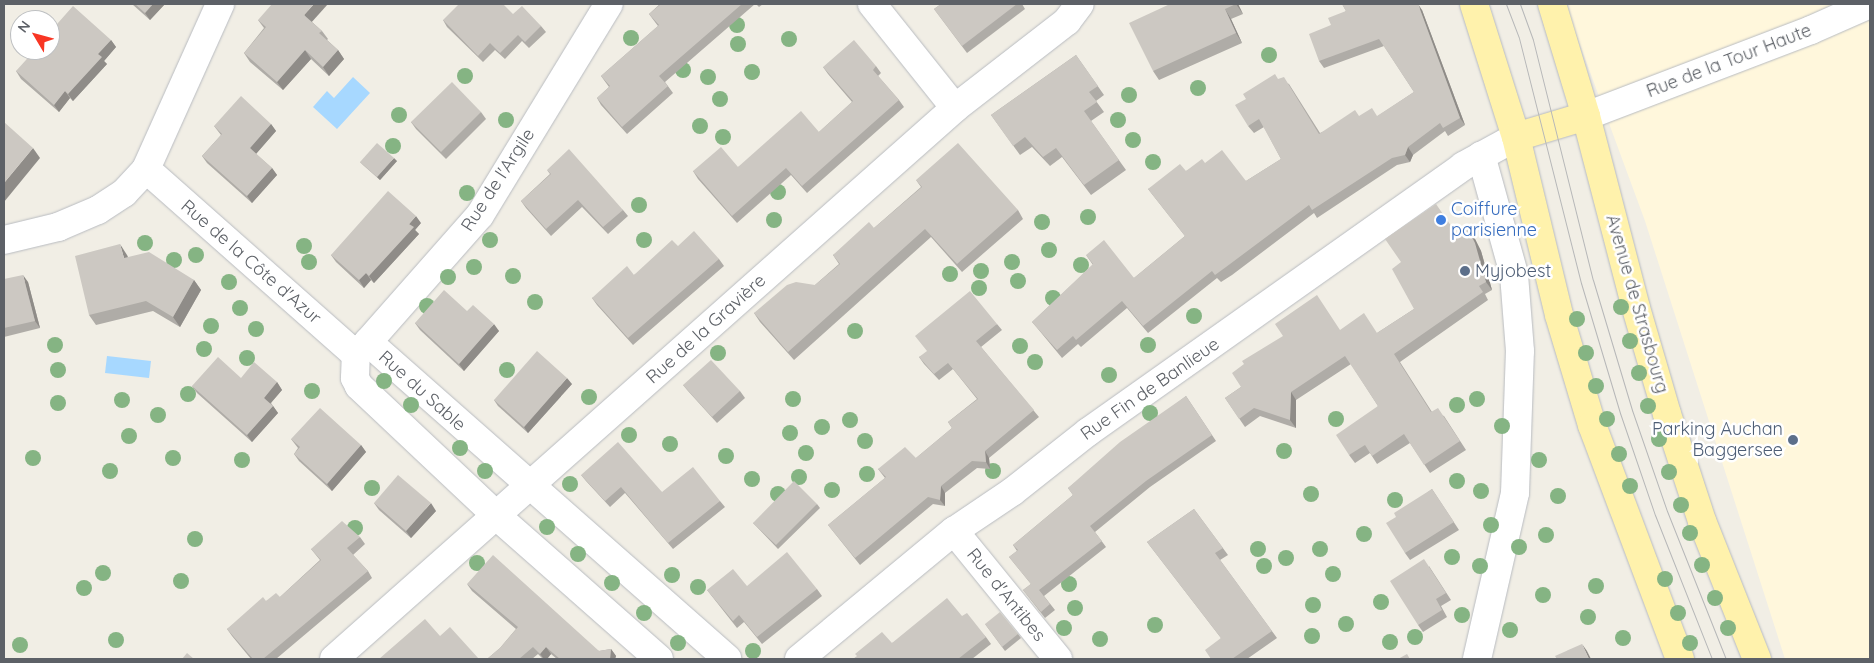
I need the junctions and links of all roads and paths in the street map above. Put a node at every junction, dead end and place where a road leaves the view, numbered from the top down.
1 (220, 4) edge
2 (609, 4) edge
3 (872, 4) edge
4 (1080, 4) edge
5 (1474, 4) edge
6 (1552, 4) edge
7 (1870, 4) edge
8 (955, 108) junction
9 (1586, 116) junction
10 (1516, 137) junction
11 (1481, 155) junction
12 (146, 169) junction
13 (4, 240) edge
14 (362, 349) junction
15 (528, 486) junction
16 (497, 516) junction
17 (954, 531) junction
18 (334, 659) edge
19 (659, 659) edge
20 (727, 659) edge
21 (799, 659) edge
22 (1058, 659) edge
23 (1477, 659) edge
24 (1680, 659) edge
25 (1757, 659) edge

1 - 12 street
2 - 14 street, Rue de l'Argile
3 - 8 street
4 - 8 street, Rue de la Gravière
5 - 10 main road
6 - 9 main road, Avenue de Strasbourg
7 - 9 street, Rue de la Tour Haute
8 - 15 street, Rue de la Gravière
9 - 10 main road
9 - 25 main road, Avenue de Strasbourg
10 - 11 street, Rue Fin de Banlieue
10 - 24 main road
11 - 17 street, Rue Fin de Banlieue
11 - 23 street
12 - 13 street
12 - 14 street, Rue de la Côte d'Azur
14 - 15 street, Rue du Sable
14 - 16 street, Rue du Sable
15 - 16 street, Rue de la Gravière
15 - 20 street, Rue du Sable
16 - 18 street, Rue de la Gravière
16 - 19 street, Rue du Sable
17 - 21 street, Rue Fin de Banlieue
17 - 22 street, Rue d'Antibes

